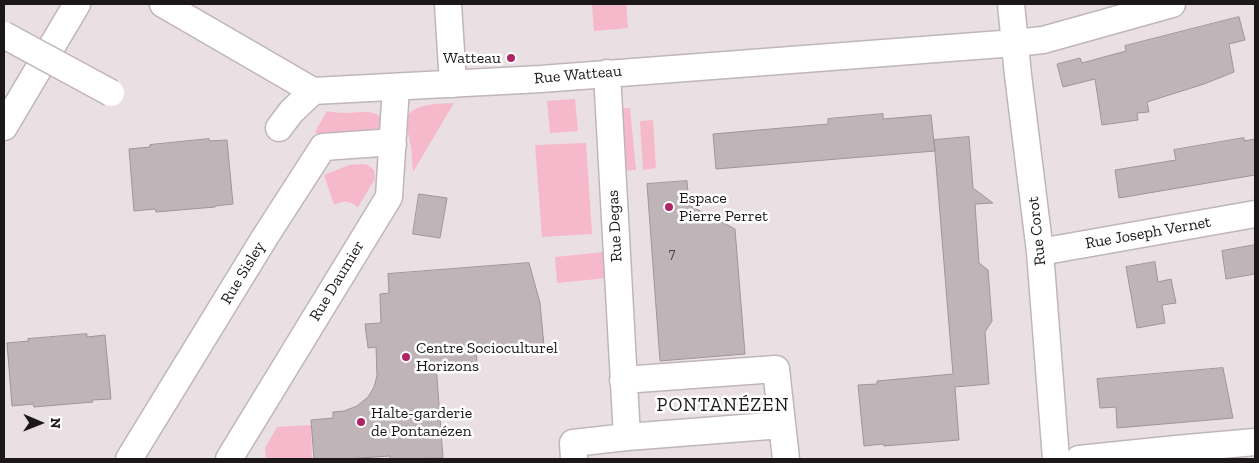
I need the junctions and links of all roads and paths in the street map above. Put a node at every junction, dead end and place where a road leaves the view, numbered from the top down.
1 (77, 4) edge
2 (163, 4) edge
3 (448, 4) edge
4 (1011, 4) edge
5 (1172, 4) edge
6 (4, 35) edge
7 (1015, 43) junction
8 (607, 73) junction
9 (454, 84) junction
10 (396, 87) junction
11 (313, 91) junction
12 (111, 93) dead end
13 (4, 127) edge
14 (279, 128) dead end
15 (393, 144) junction
16 (1255, 214) edge
17 (1040, 252) junction
18 (623, 380) junction
19 (782, 426) junction
20 (627, 437) junction
21 (1255, 442) edge
22 (129, 459) edge
23 (228, 459) edge
24 (574, 459) edge
25 (786, 459) edge
26 (1056, 459) edge
27 (1079, 459) edge

1 - 13 street
2 - 11 street
3 - 9 street
4 - 7 street, Rue Corot
5 - 7 street, Rue Watteau
6 - 12 street, bridge
7 - 8 street, Rue Watteau
7 - 17 street, Rue Corot
8 - 9 street, Rue Watteau
8 - 18 street, Rue Degas
9 - 10 street, Rue Watteau
10 - 11 street, Rue Watteau
10 - 15 street, Rue Daumier
11 - 14 street
15 - 22 street, Rue Sisley
15 - 23 street, Rue Daumier
16 - 17 street, Rue Joseph Vernet
17 - 26 street, Rue Corot
18 - 19 street
18 - 20 street, Rue Degas
19 - 20 street
19 - 25 street
20 - 24 street
21 - 27 street

